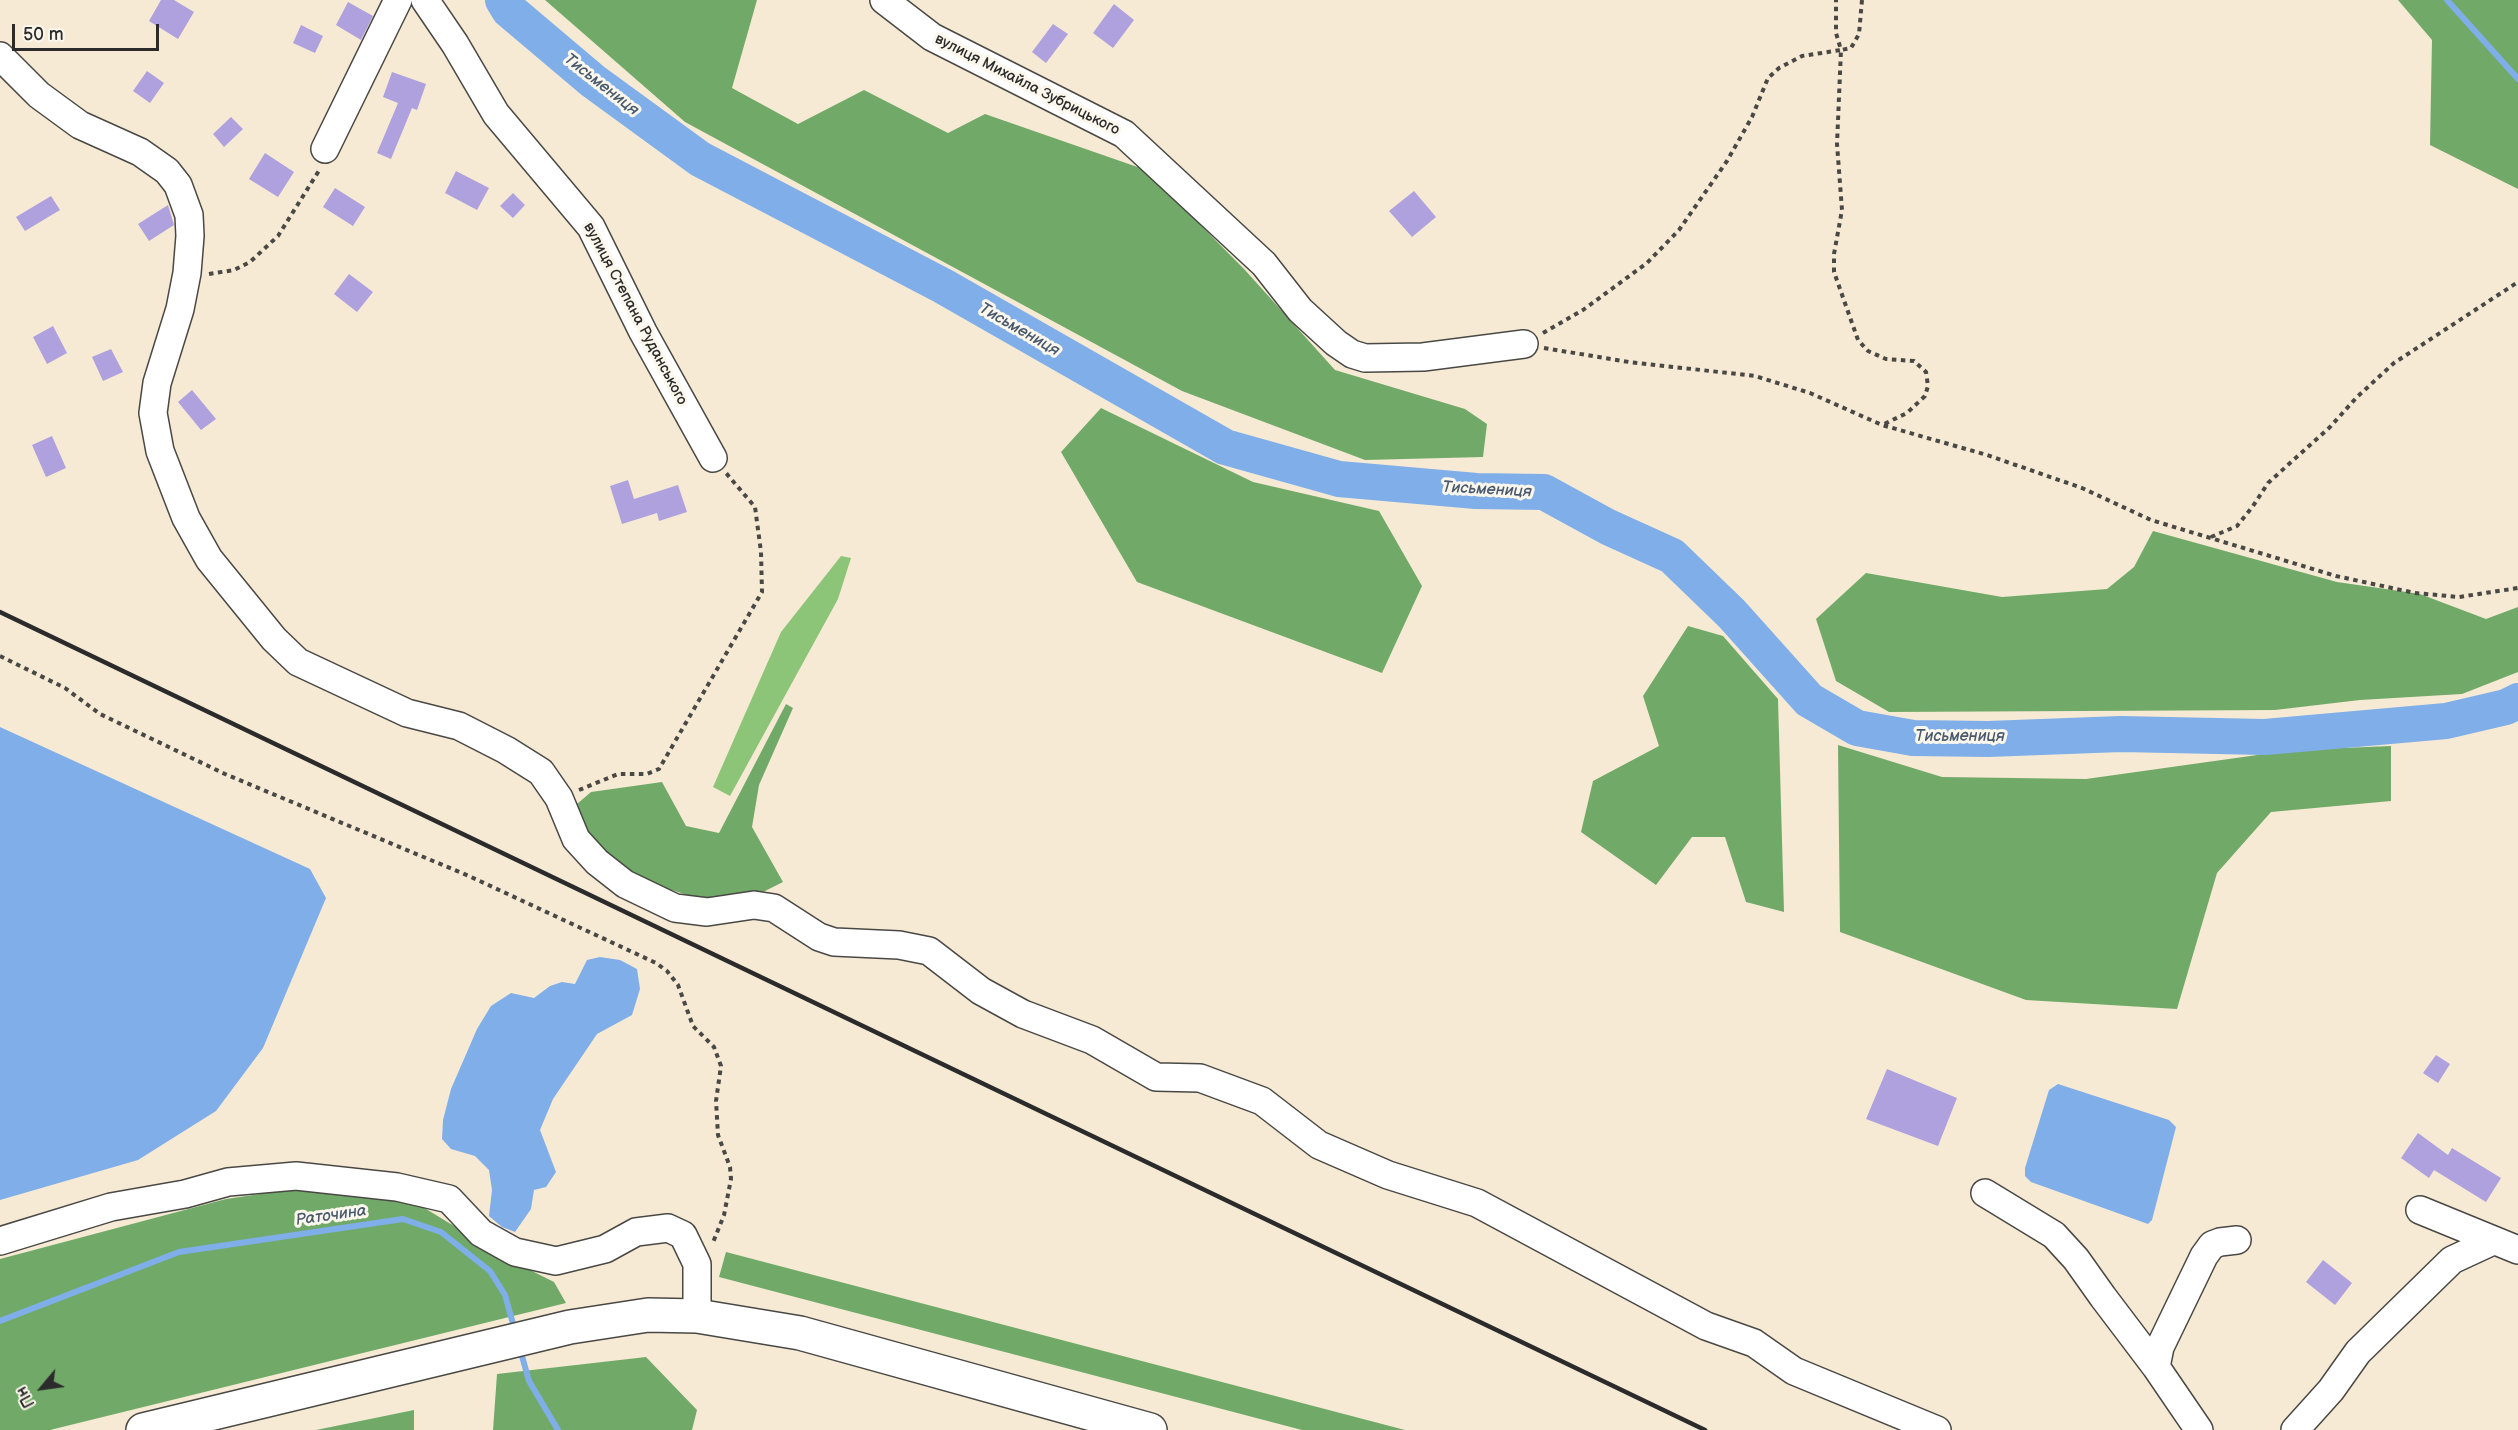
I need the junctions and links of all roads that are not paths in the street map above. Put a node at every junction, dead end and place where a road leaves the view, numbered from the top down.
1 (398, 0) edge
2 (425, 0) edge
3 (884, 0) edge
4 (0, 56) edge
5 (325, 149) road end
6 (1524, 344) road end
7 (713, 458) road end
8 (1984, 1193) dead end
9 (2420, 1210) dead end
10 (2237, 1240) dead end
11 (0, 1241) edge
12 (2493, 1241) junction
13 (2518, 1250) edge
14 (697, 1316) junction
15 (2156, 1367) junction
16 (143, 1430) edge
17 (1150, 1430) edge
18 (1936, 1430) edge
19 (2199, 1430) edge
20 (2295, 1430) edge

1 - 5 street
2 - 7 street, вулиця Степана Руданського
3 - 6 street, вулиця Михайла Зубрицького
4 - 18 street
8 - 15 street
9 - 12 street
10 - 15 street
11 - 14 street
12 - 13 street
12 - 20 street
14 - 16 main road
14 - 17 main road
15 - 19 street

